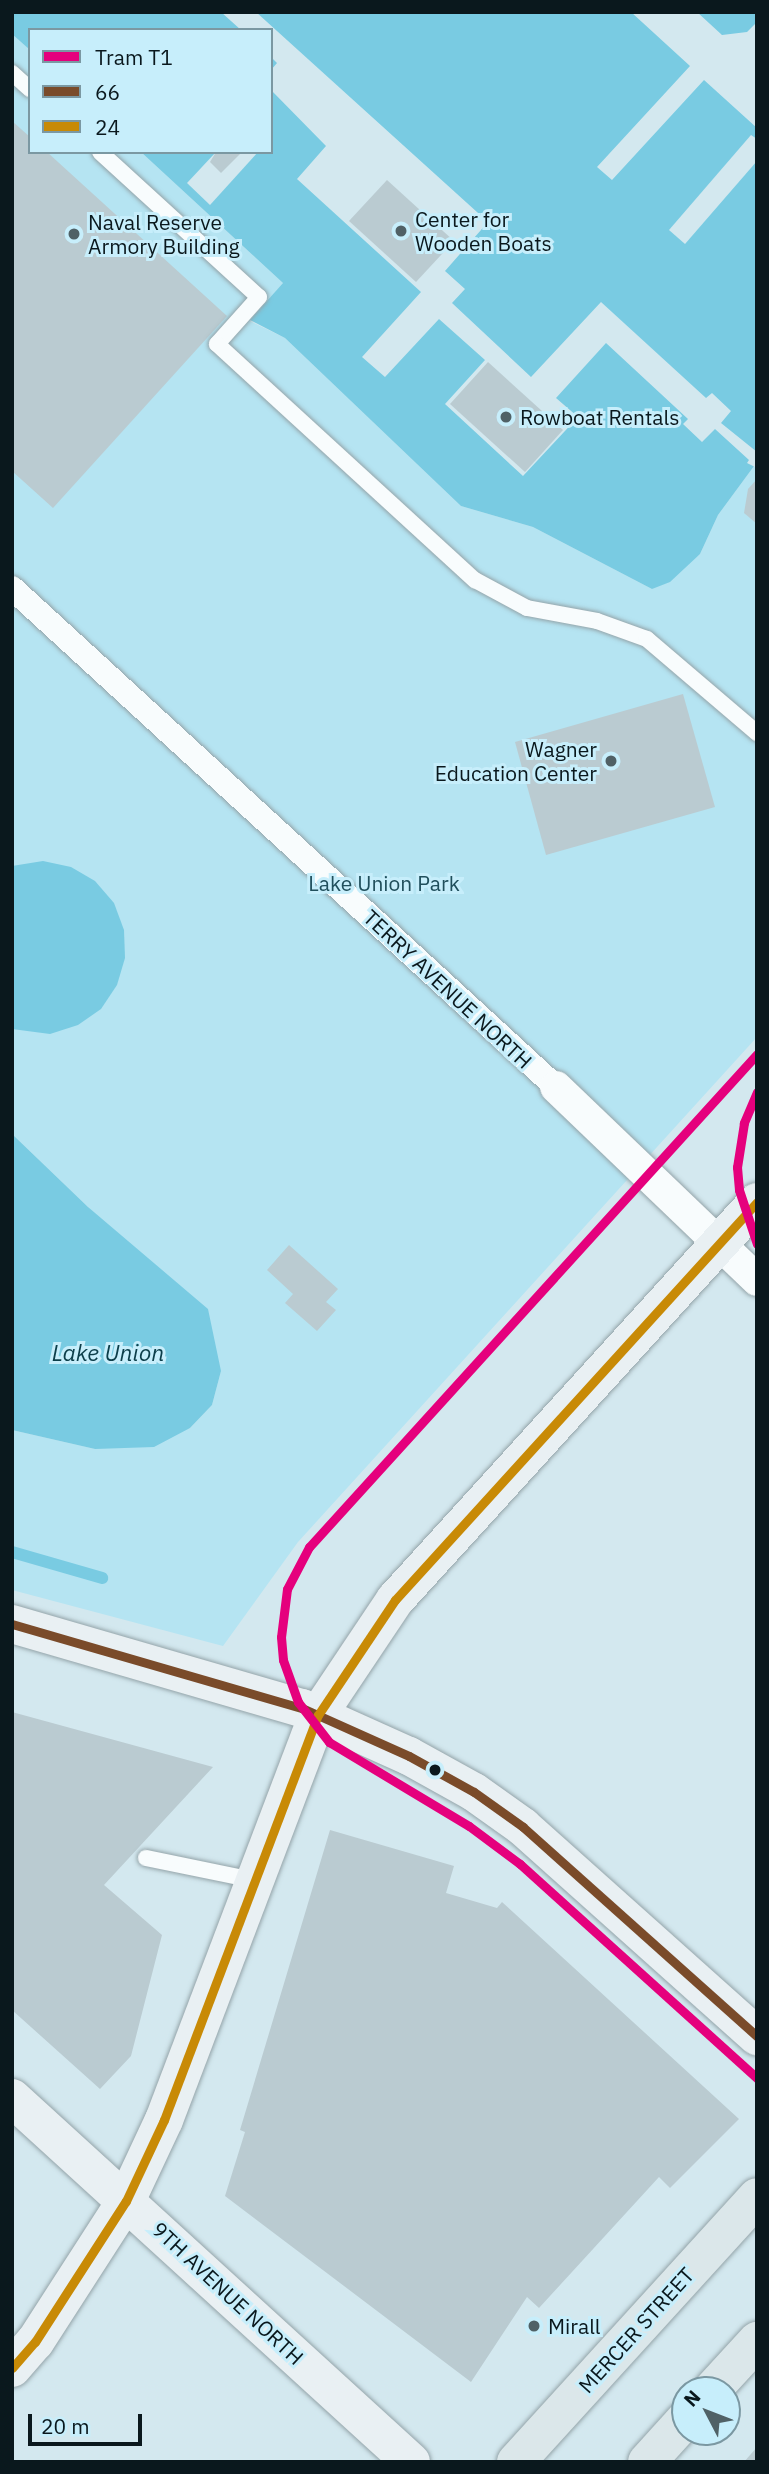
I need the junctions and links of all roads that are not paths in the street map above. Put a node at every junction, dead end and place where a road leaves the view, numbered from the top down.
1 (12, 73) edge
2 (28, 87) edge
3 (102, 154) edge
4 (12, 588) edge
5 (757, 733) edge
6 (556, 1087) joint
7 (757, 1202) edge
8 (718, 1245) junction
9 (757, 1280) edge
10 (12, 1624) edge
11 (318, 1715) junction
12 (146, 1858) dead end
13 (253, 1880) junction
14 (757, 2036) edge
15 (12, 2098) edge
16 (757, 2197) edge
17 (126, 2201) junction
18 (757, 2341) edge
19 (12, 2368) edge
20 (725, 2376) edge
21 (671, 2435) edge
22 (411, 2462) edge
23 (516, 2462) edge
24 (647, 2462) edge

1 - 2 lane
3 - 5 lane
4 - 6 street, TERRY AVENUE NORTH
6 - 8 street, TERRY AVENUE NORTH
7 - 8 main road
8 - 9 street, TERRY AVENUE NORTH
8 - 11 main road
10 - 11 main road
11 - 13 main road
11 - 14 main road
12 - 13 lane
13 - 17 main road
15 - 17 main road, 9TH AVENUE NORTH
16 - 23 main road, MERCER STREET
17 - 19 main road
17 - 22 main road, 9TH AVENUE NORTH
18 - 20 main road
21 - 24 main road

